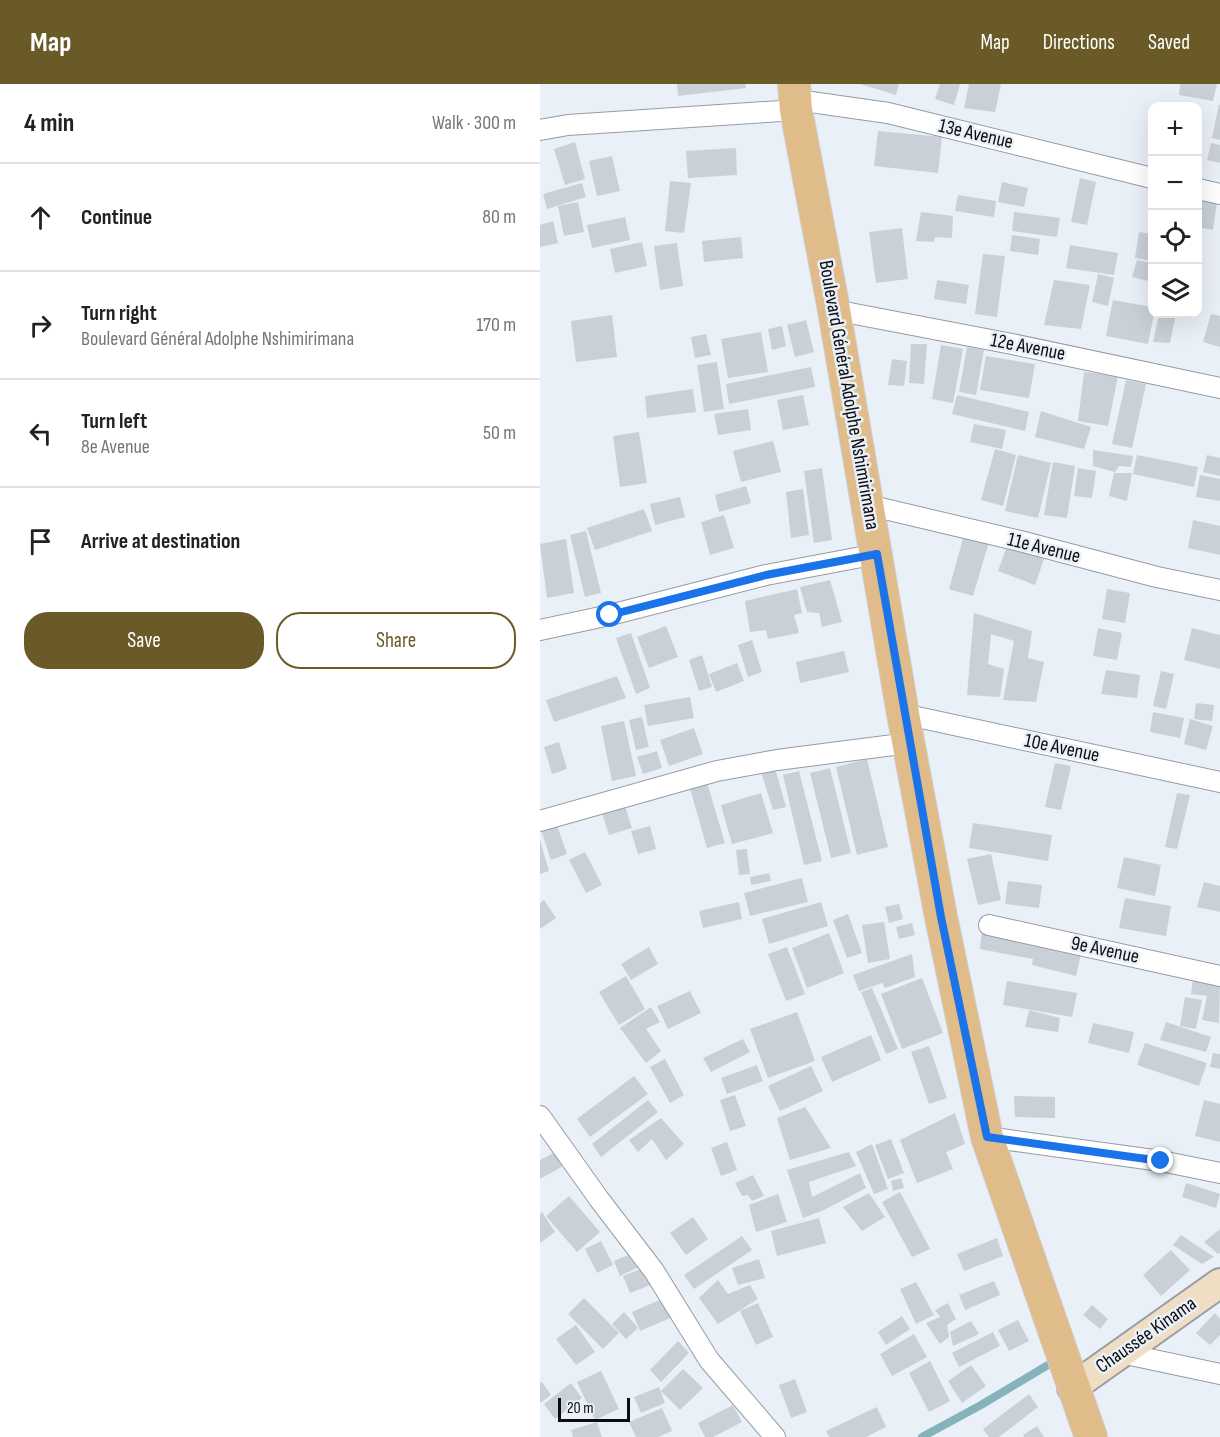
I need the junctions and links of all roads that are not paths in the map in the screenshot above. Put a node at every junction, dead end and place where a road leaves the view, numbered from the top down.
1 (796, 98) edge
2 (540, 130) edge
3 (1148, 177) edge
4 (1202, 190) edge
5 (1220, 194) edge
6 (834, 310) junction
7 (1220, 388) edge
8 (868, 505) junction
9 (877, 554) junction
10 (1220, 590) edge
11 (540, 630) edge
12 (906, 728) junction
13 (1220, 782) edge
14 (540, 821) edge
15 (989, 925) dead end
16 (1220, 976) edge
17 (540, 1116) edge
18 (987, 1137) junction
19 (1220, 1173) edge
20 (1220, 1283) edge
21 (1120, 1353) junction
22 (1220, 1374) edge
23 (1072, 1388) junction
24 (775, 1437) edge
25 (1091, 1437) edge

1 - 2 street, 13e Avenue
1 - 3 street, 13e Avenue
1 - 6 main road, Boulevard Général Adolphe Nshimirimana
4 - 5 street
6 - 7 street, 12e Avenue
6 - 8 main road, Boulevard Général Adolphe Nshimirimana
8 - 9 main road, Boulevard Général Adolphe Nshimirimana
8 - 10 street, 11e Avenue
9 - 11 street
9 - 12 main road, Boulevard Général Adolphe Nshimirimana
12 - 13 street, 10e Avenue
12 - 14 street, 10e Avenue
12 - 18 main road, Boulevard Général Adolphe Nshimirimana
15 - 16 street, 9e Avenue
17 - 24 street
18 - 19 street
18 - 23 main road, Boulevard Général Adolphe Nshimirimana
20 - 21 street, Chaussée Kinama
21 - 22 street
21 - 23 street, Chaussée Kinama
23 - 25 main road, Boulevard Général Adolphe Nshimirimana

